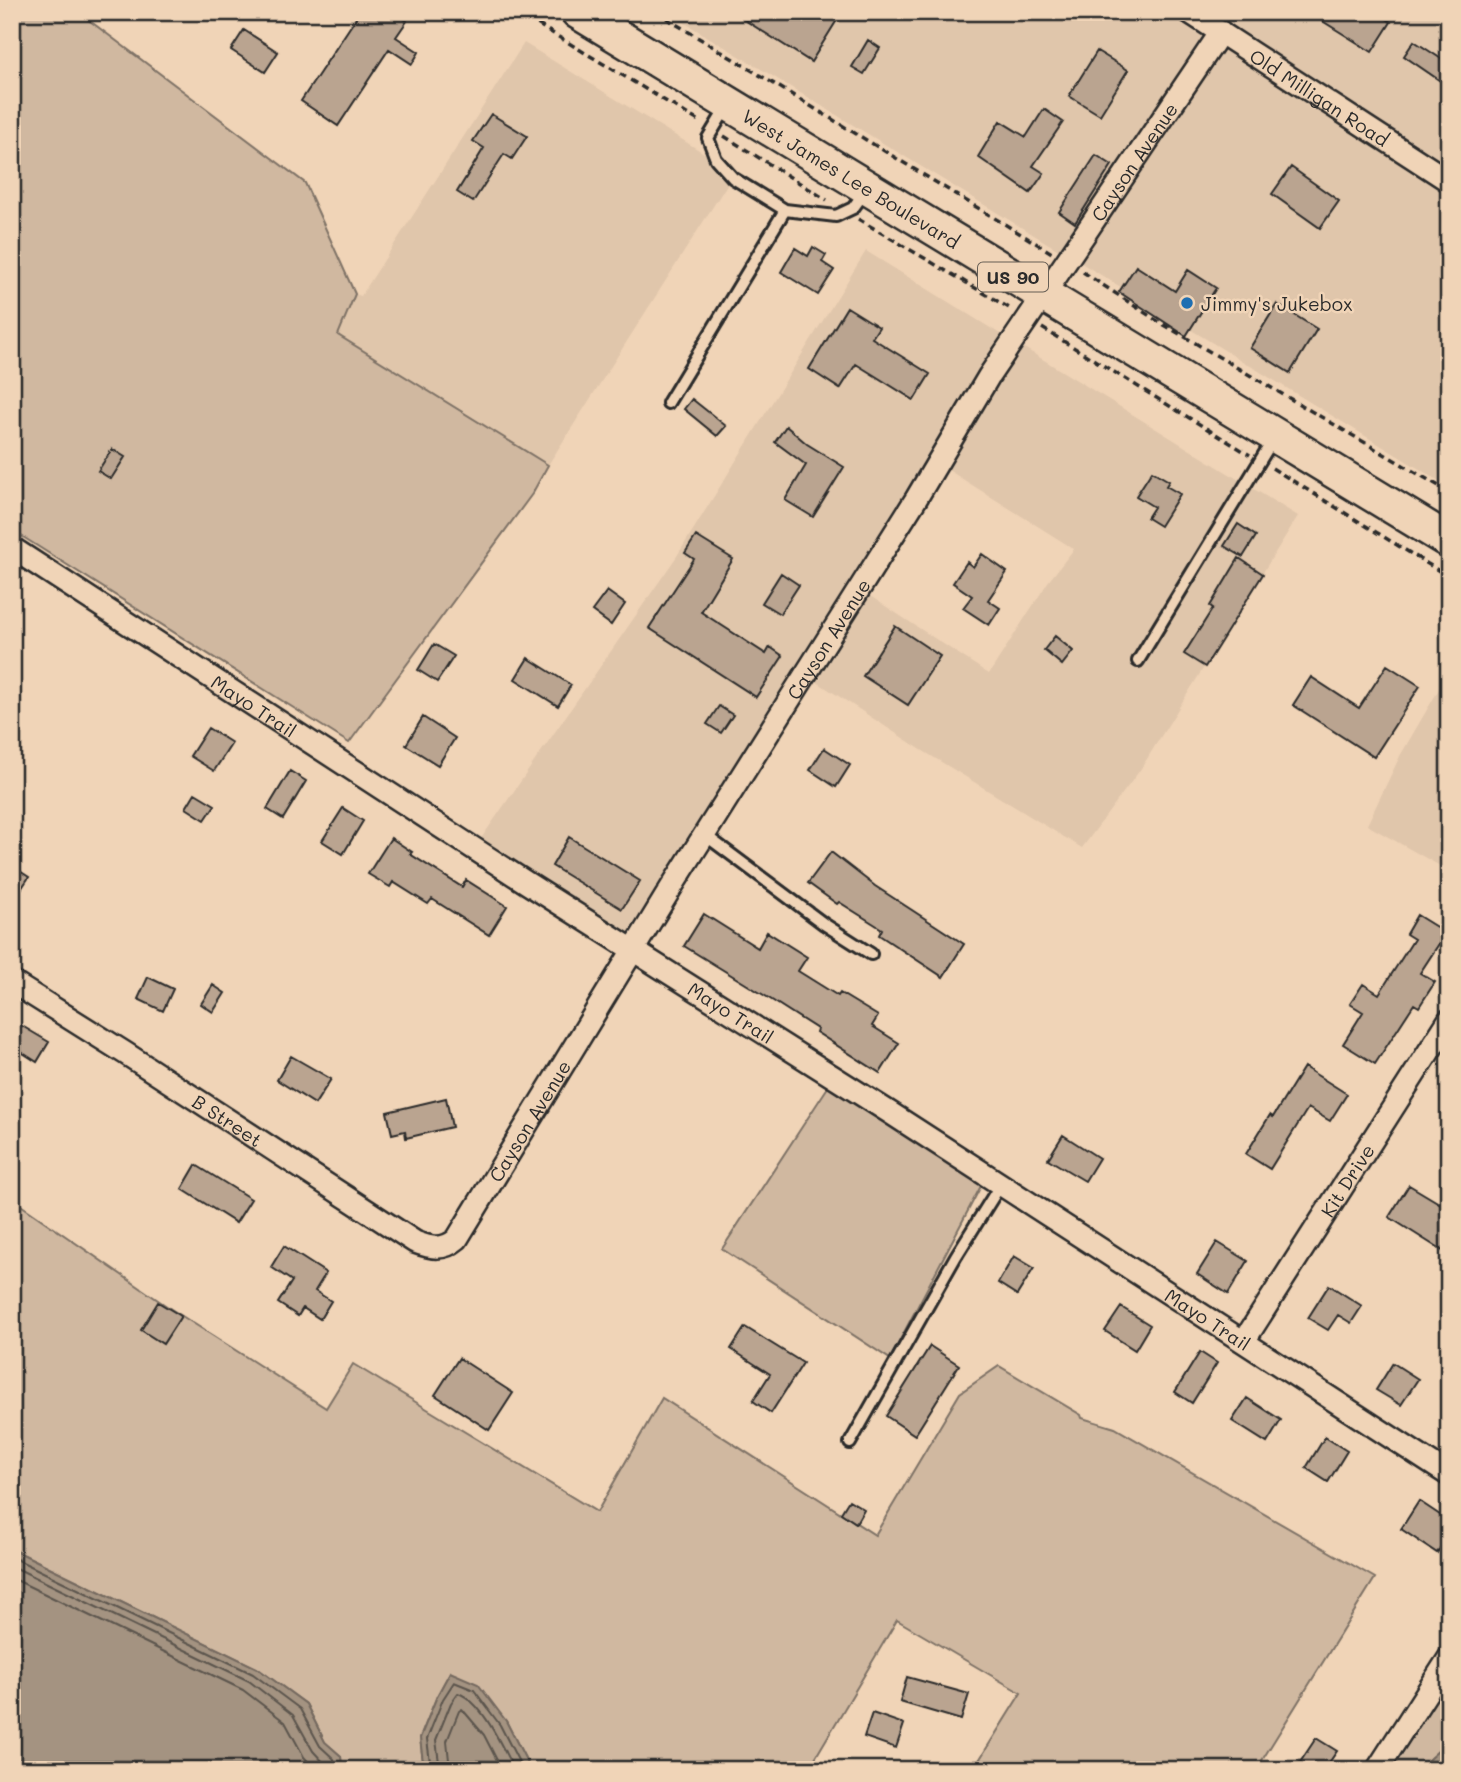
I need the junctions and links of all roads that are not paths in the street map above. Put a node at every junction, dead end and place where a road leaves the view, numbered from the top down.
1 (578, 12) edge
2 (1189, 12) edge
3 (1221, 32) junction
4 (721, 116) junction
5 (1449, 181) edge
6 (868, 187) junction
7 (785, 209) junction
8 (1036, 308) junction
9 (668, 403) dead end
10 (1268, 449) junction
11 (1449, 541) edge
12 (12, 548) edge
13 (1138, 661) dead end
14 (705, 835) junction
15 (634, 949) junction
16 (871, 954) dead end
17 (12, 982) edge
18 (1449, 1020) edge
19 (1002, 1184) junction
20 (444, 1247) joint
21 (1244, 1341) junction
22 (850, 1443) dead end
23 (1449, 1475) edge
24 (1449, 1658) edge
25 (1377, 1770) edge

1 - 4 main road, West James Lee Boulevard / US 90
2 - 3 street, Old Milligan Road
3 - 5 street, Old Milligan Road
3 - 8 street, Cayson Avenue
4 - 6 main road, West James Lee Boulevard / US 90
4 - 7 lane
6 - 7 lane
6 - 8 main road, West James Lee Boulevard / US 90
7 - 9 lane
8 - 10 main road, West James Lee Boulevard / US 90
8 - 14 street, Cayson Avenue
10 - 11 main road, West James Lee Boulevard / US 90
10 - 13 lane
12 - 15 street, Mayo Trail
14 - 15 street, Cayson Avenue
14 - 16 lane
15 - 19 street, Mayo Trail
15 - 20 street, Cayson Avenue
17 - 20 street, B Street
18 - 21 street, Kit Drive
19 - 21 street, Mayo Trail
19 - 22 lane
21 - 23 street, Mayo Trail
24 - 25 street

